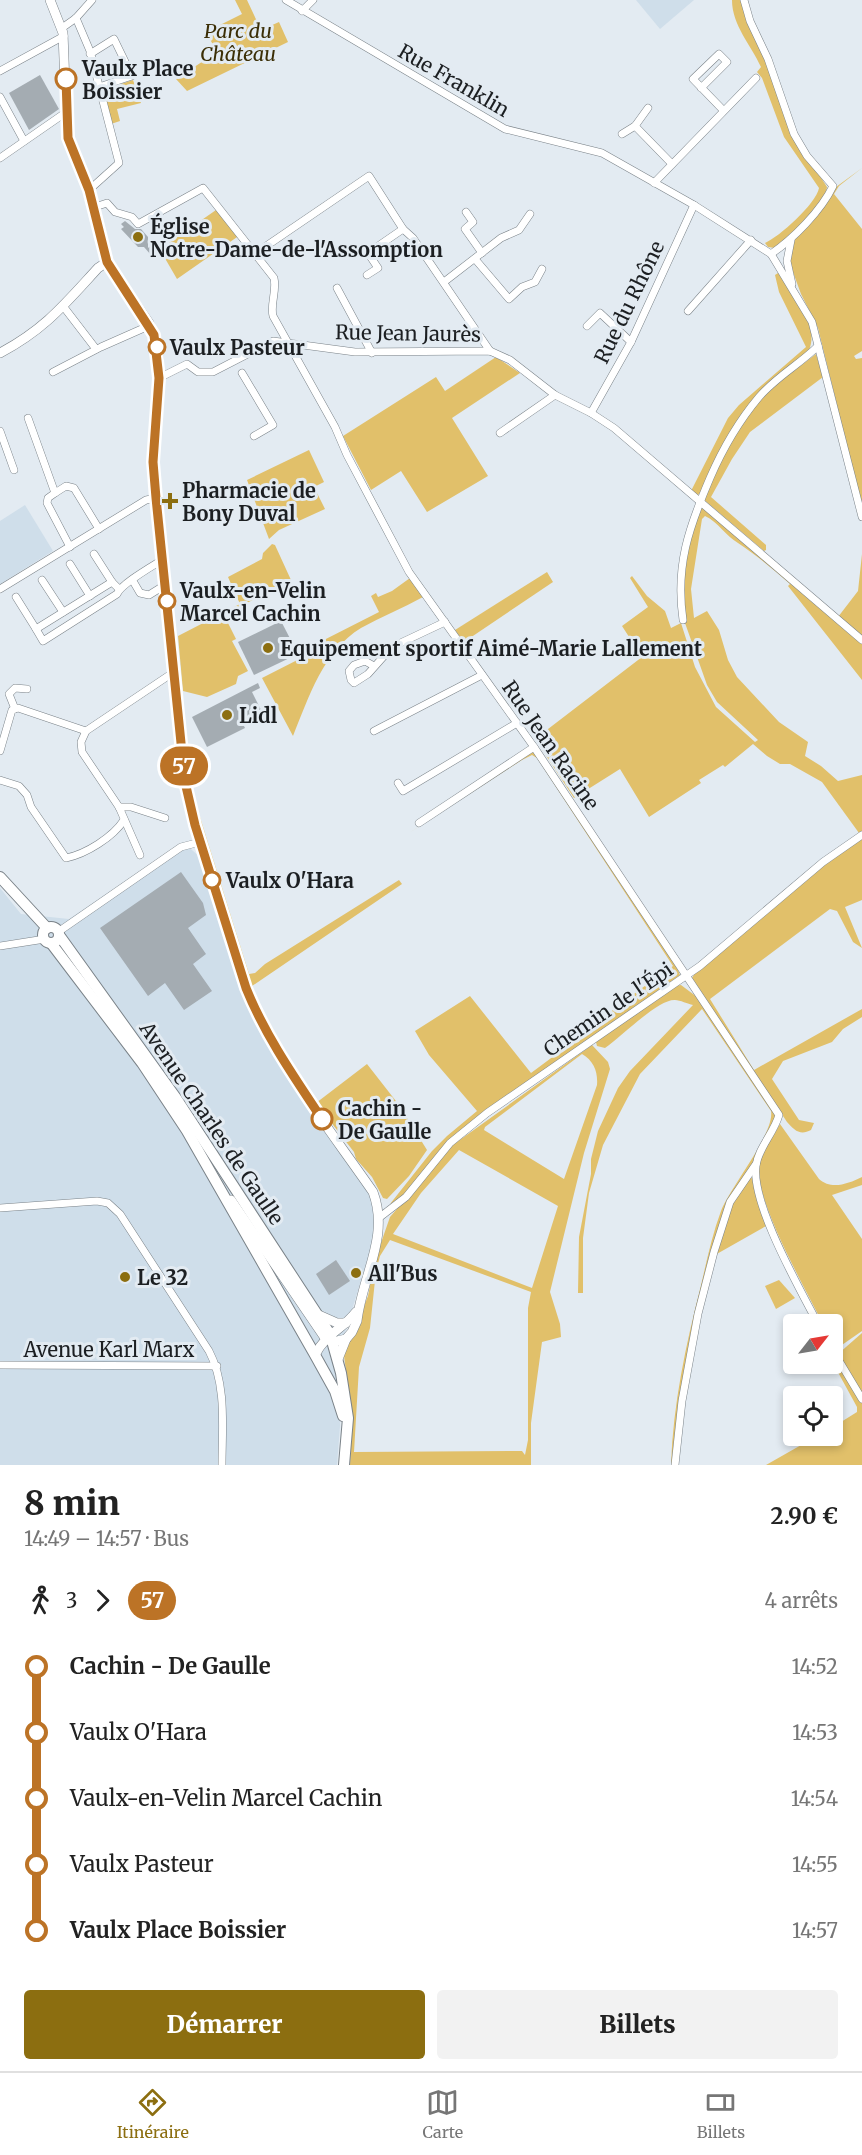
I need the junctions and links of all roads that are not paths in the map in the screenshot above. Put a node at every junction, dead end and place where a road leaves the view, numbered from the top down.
1 (50, 0) edge
2 (92, 0) edge
3 (286, 0) edge
4 (313, 0) edge
5 (744, 0) edge
6 (302, 11) junction
7 (76, 18) junction
8 (63, 32) junction
9 (90, 54) junction
10 (0, 70) edge
11 (756, 78) dead end
12 (99, 87) junction
13 (701, 88) junction
14 (0, 97) edge
15 (648, 108) dead end
16 (723, 110) junction
17 (65, 113) junction
18 (635, 126) junction
19 (622, 134) dead end
20 (24, 141) junction
21 (0, 159) edge
22 (672, 164) junction
23 (654, 183) junction
24 (89, 190) junction
25 (694, 205) junction
26 (94, 207) junction
27 (466, 212) dead end
28 (530, 214) dead end
29 (403, 229) junction
30 (751, 240) junction
31 (791, 240) junction
32 (256, 253) junction
33 (482, 253) junction
34 (771, 254) junction
35 (475, 259) junction
36 (107, 262) junction
37 (542, 269) dead end
38 (367, 275) dead end
39 (444, 282) junction
40 (337, 288) dead end
41 (794, 289) junction
42 (63, 306) junction
43 (688, 311) dead end
44 (587, 326) dead end
45 (144, 328) dead end
46 (288, 342) junction
47 (631, 342) junction
48 (819, 346) junction
49 (96, 349) junction
50 (490, 351) junction
51 (0, 353) edge
52 (372, 353) junction
53 (238, 367) junction
54 (53, 372) dead end
55 (159, 378) junction
56 (555, 395) junction
57 (591, 413) junction
58 (28, 418) dead end
59 (0, 431) edge
60 (500, 433) dead end
61 (254, 436) dead end
62 (14, 470) dead end
63 (55, 494) junction
64 (156, 498) junction
65 (699, 501) junction
66 (862, 518) edge
67 (99, 529) junction
68 (70, 547) junction
69 (94, 554) dead end
70 (162, 560) junction
71 (70, 564) dead end
72 (42, 580) dead end
73 (133, 581) junction
74 (112, 582) junction
75 (165, 585) junction
76 (0, 589) edge
77 (119, 589) junction
78 (90, 596) junction
79 (16, 597) dead end
80 (63, 612) junction
81 (683, 620) dead end
82 (445, 622) junction
83 (36, 629) junction
84 (862, 640) edge
85 (374, 666) dead end
86 (174, 672) junction
87 (482, 675) junction
88 (27, 689) dead end
89 (15, 709) junction
90 (517, 723) junction
91 (86, 731) junction
92 (374, 731) dead end
93 (2, 738) edge
94 (534, 747) junction
95 (0, 751) edge
96 (0, 780) edge
97 (398, 783) dead end
98 (119, 807) junction
99 (165, 818) dead end
100 (124, 820) junction
101 (419, 823) dead end
102 (862, 836) edge
103 (200, 842) junction
104 (141, 855) dead end
105 (0, 877) edge
106 (59, 933) junction
107 (47, 936) junction
108 (0, 946) edge
109 (685, 977) junction
110 (756, 1164) junction
111 (217, 1181) junction
112 (0, 1208) edge
113 (380, 1217) junction
114 (358, 1310) junction
115 (813, 1314) edge
116 (319, 1315) junction
117 (346, 1323) junction
118 (329, 1338) junction
119 (346, 1339) junction
120 (315, 1355) junction
121 (338, 1359) junction
122 (0, 1365) edge
123 (217, 1366) junction
124 (843, 1367) edge
125 (862, 1399) edge
126 (347, 1434) junction
127 (222, 1465) edge
128 (344, 1465) edge
129 (675, 1465) edge

1 - 8 street
2 - 7 street
3 - 6 street, Rue Franklin
4 - 6 street
5 - 31 street
6 - 23 street, Rue Franklin
7 - 8 street
7 - 9 street
8 - 10 street
8 - 17 street
9 - 12 street
9 - 12 street
11 - 16 street
12 - 24 street
13 - 13 street
13 - 16 street
14 - 20 street
15 - 18 street
16 - 22 street
17 - 20 street
17 - 24 street
18 - 19 street
18 - 22 street
20 - 21 street
22 - 23 street
23 - 25 street, Rue Franklin
24 - 26 street
25 - 30 street, Rue Franklin
25 - 47 street, Rue du Rhône
26 - 32 street, Rue Jean Racine
26 - 36 street
27 - 33 street
28 - 33 street
29 - 32 street
29 - 38 street
29 - 39 street
30 - 34 street, Rue Franklin
30 - 43 street
31 - 34 street
31 - 41 street
32 - 46 street, Rue Jean Racine
33 - 35 street
34 - 41 street
35 - 37 street
35 - 39 street
36 - 42 street
36 - 55 street
39 - 50 street
40 - 52 street
41 - 48 street
42 - 49 street
42 - 51 street
44 - 47 street
45 - 49 street
46 - 52 street, Rue Jean Jaurès
46 - 53 street, Rue Jean Jaurès
46 - 82 street, Rue Jean Racine
47 - 57 street, Rue du Rhône
48 - 65 street
48 - 66 street
49 - 54 street
50 - 52 street, Rue Jean Jaurès
50 - 56 street, Rue Jean Jaurès
53 - 55 street, Rue Jean Jaurès
53 - 61 street
55 - 64 street
56 - 57 street, Rue Jean Jaurès
56 - 60 street
57 - 65 street, Rue Jean Jaurès
58 - 63 street
59 - 62 street
63 - 67 street
63 - 68 street
64 - 67 street
64 - 70 street
65 - 81 street
65 - 84 street, Rue Jean Jaurès
67 - 68 street
68 - 76 street
69 - 74 street
70 - 73 street
70 - 75 street
71 - 78 street
72 - 80 street
73 - 75 street
73 - 77 street
74 - 77 street
74 - 78 street
75 - 86 street
77 - 83 street
78 - 80 street
79 - 83 street
80 - 83 street
82 - 85 street
82 - 87 street, Rue Jean Racine
86 - 91 street
86 - 103 street
87 - 90 street, Rue Jean Racine
87 - 92 street
88 - 89 street
89 - 91 street
89 - 93 street
90 - 94 street, Rue Jean Racine
90 - 97 street
91 - 98 street
93 - 95 street
94 - 101 street
94 - 109 street, Rue Jean Racine
96 - 100 street
98 - 99 street
98 - 100 street
100 - 104 street
102 - 109 street, Chemin de l'Épi
103 - 106 street
103 - 113 street
105 - 107 main road, Avenue Charles de Gaulle
106 - 107 main road
106 - 116 main road, Avenue Charles de Gaulle
107 - 108 street
107 - 111 main road, Avenue Charles de Gaulle
109 - 110 street, Rue Jean Racine
109 - 113 street, Chemin de l'Épi
110 - 115 street
110 - 129 street
111 - 118 street, Avenue Charles de Gaulle
111 - 120 main road, Avenue Charles de Gaulle
112 - 123 street
113 - 114 street
114 - 117 street
114 - 119 street
116 - 117 street
116 - 118 main road, Avenue Charles de Gaulle
117 - 118 street
118 - 119 street
118 - 120 street
118 - 121 main road
119 - 121 street
120 - 126 main road
121 - 126 main road
122 - 123 street, Avenue Karl Marx
123 - 127 street
124 - 125 street
126 - 128 main road

